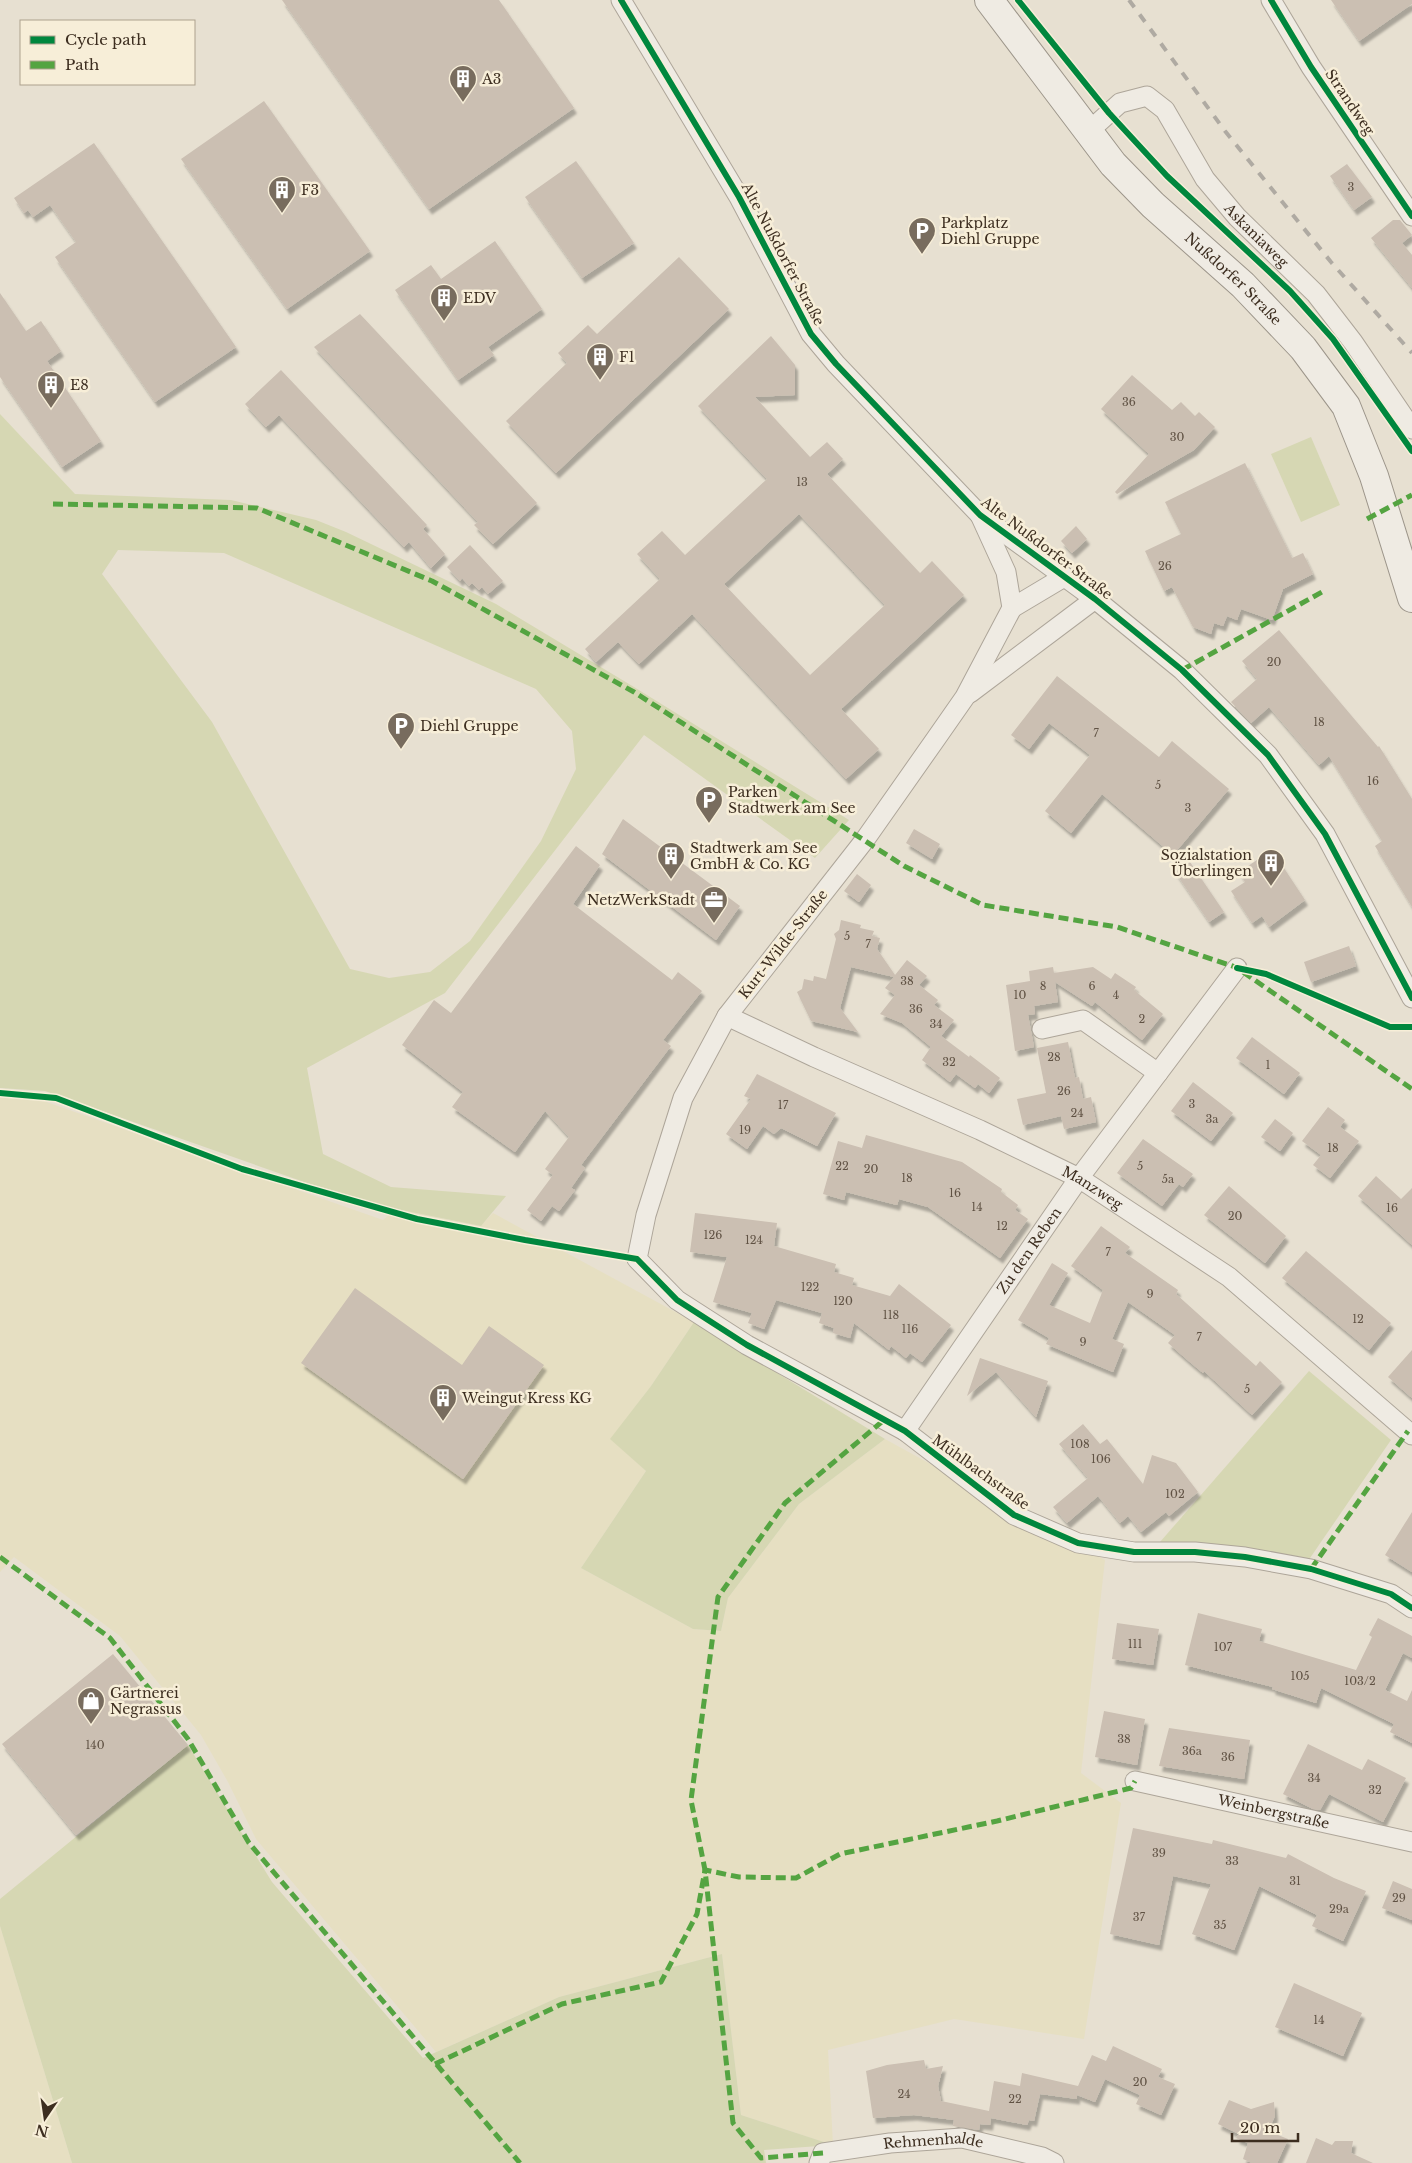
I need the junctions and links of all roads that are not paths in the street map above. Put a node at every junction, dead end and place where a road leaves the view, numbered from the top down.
1 (621, 0) edge
2 (989, 0) edge
3 (1271, 0) edge
4 (1088, 132) junction
5 (1412, 216) edge
6 (1412, 429) edge
7 (980, 514) junction
8 (1064, 577) junction
9 (1412, 598) edge
10 (1095, 599) junction
11 (1012, 608) junction
12 (965, 697) junction
13 (1237, 968) dead end
14 (1412, 998) edge
15 (726, 1016) junction
16 (1042, 1029) dead end
17 (1158, 1073) junction
18 (1079, 1178) junction
19 (646, 1215) joint
20 (904, 1431) junction
21 (1412, 1435) edge
22 (1412, 1608) edge
23 (1135, 1781) dead end
24 (1412, 1842) edge
25 (819, 2163) edge
26 (1054, 2163) edge

1 - 7 street, Alte Nußdorfer Straße
2 - 4 street, Nußdorfer Straße
3 - 5 street, Strandweg
4 - 6 street, Askaniaweg
4 - 9 street, Nußdorfer Straße
7 - 8 street, Alte Nußdorfer Straße
7 - 11 street
8 - 10 street, Alte Nußdorfer Straße
8 - 11 street
10 - 12 street, Kurt-Wilde-Straße
10 - 14 street, Alte Nußdorfer Straße
11 - 12 street, Kurt-Wilde-Straße
12 - 15 street, Kurt-Wilde-Straße
13 - 17 street, Zu den Reben
15 - 18 street, Manzweg
15 - 19 street, Kurt-Wilde-Straße
16 - 17 street
17 - 18 street, Zu den Reben
18 - 20 street, Zu den Reben
18 - 21 street, Manzweg
19 - 20 street, Mühlbachstraße
20 - 22 street, Mühlbachstraße
23 - 24 street, Weinbergstraße
25 - 26 street, Rehmenhalde

